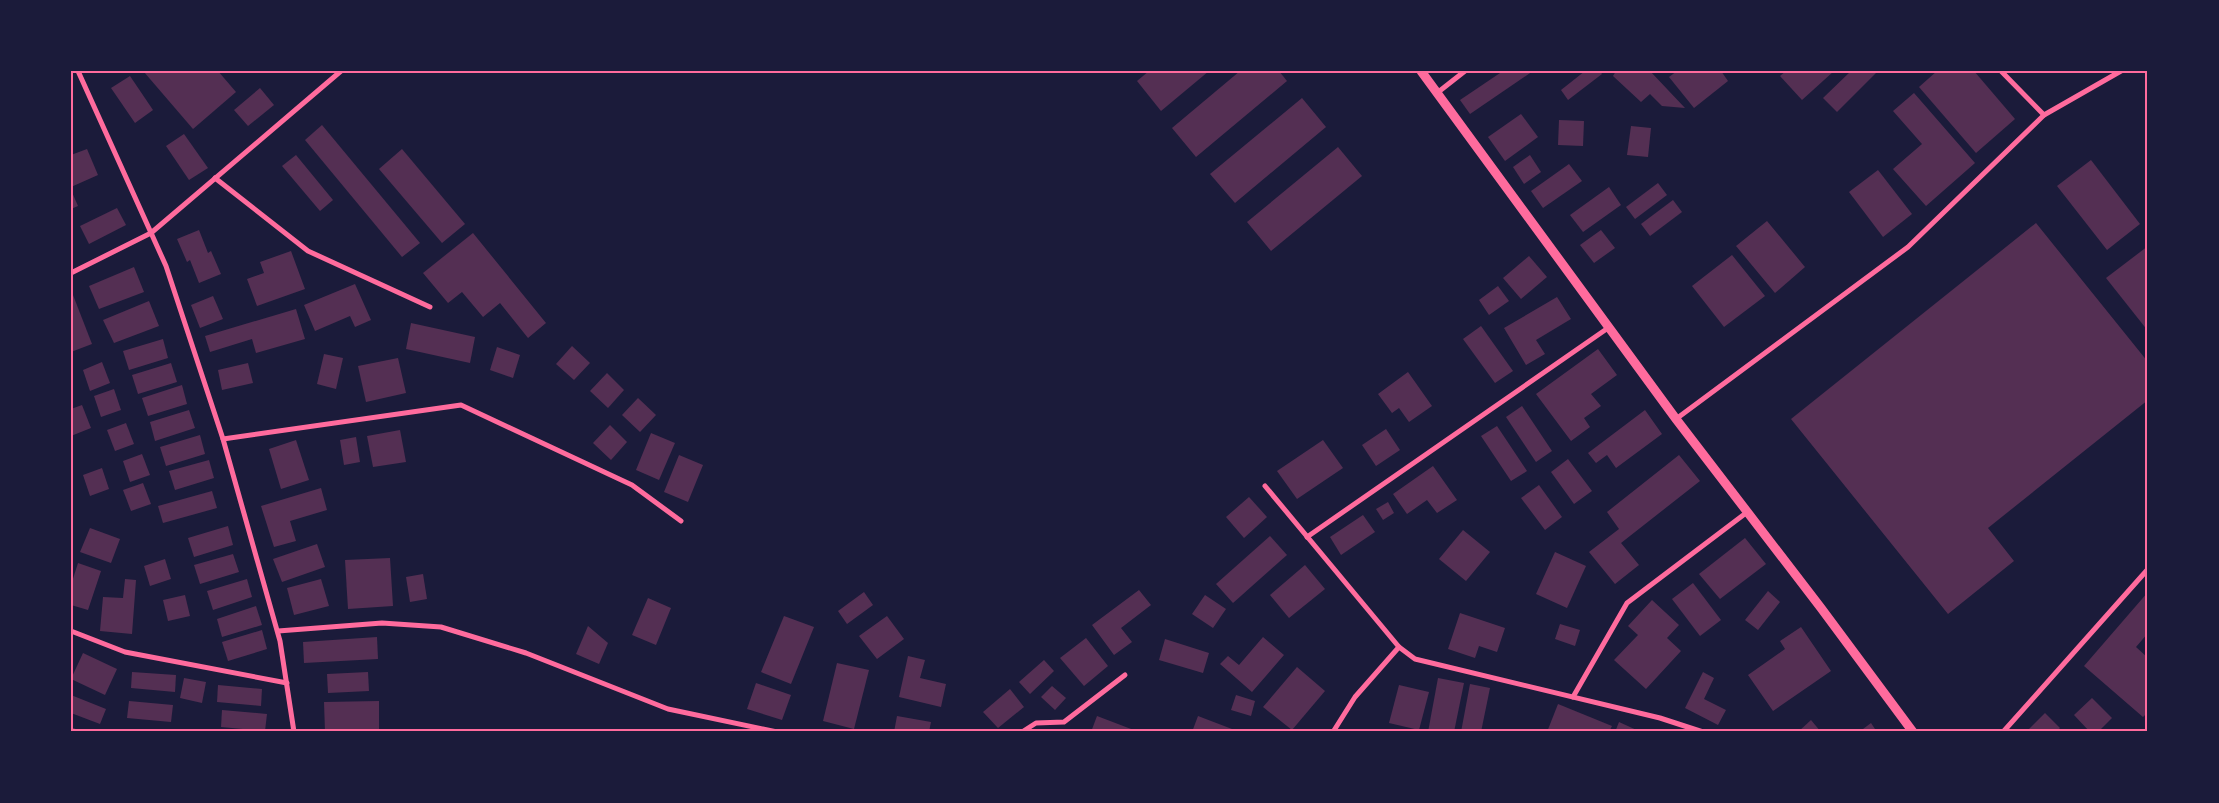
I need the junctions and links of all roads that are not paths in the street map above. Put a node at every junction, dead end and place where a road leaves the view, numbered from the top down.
1 (78, 71) edge
2 (341, 71) edge
3 (1421, 71) edge
4 (1465, 71) edge
5 (2001, 71) edge
6 (2121, 71) edge
7 (1437, 93) junction
8 (2044, 115) junction
9 (215, 178) junction
10 (151, 233) junction
11 (71, 273) edge
12 (430, 307) dead end
13 (1608, 328) junction
14 (1676, 420) junction
15 (223, 439) junction
16 (1265, 486) dead end
17 (1746, 513) junction
18 (681, 521) dead end
19 (1307, 537) junction
20 (2148, 569) edge
21 (71, 631) edge
22 (278, 631) junction
23 (1399, 647) junction
24 (1125, 675) dead end
25 (287, 683) junction
26 (1573, 697) junction
27 (71, 731) edge
28 (80, 732) edge
29 (294, 732) edge
30 (777, 732) edge
31 (1022, 732) edge
32 (1333, 732) edge
33 (1703, 732) edge
34 (1913, 732) edge
35 (2003, 732) edge

1 - 10 street
2 - 9 street
3 - 7 street
4 - 7 street
5 - 8 street
6 - 8 street
7 - 13 street
8 - 14 street
9 - 10 street
9 - 12 street
10 - 11 street
10 - 15 street
13 - 14 street
13 - 19 street
14 - 17 street
15 - 18 street
15 - 22 street
16 - 19 street
17 - 26 street
17 - 34 street
19 - 23 street
20 - 35 street
21 - 25 street
22 - 25 street
22 - 30 street
23 - 26 street
23 - 32 street
24 - 31 street
25 - 29 street
26 - 33 street
27 - 28 street

